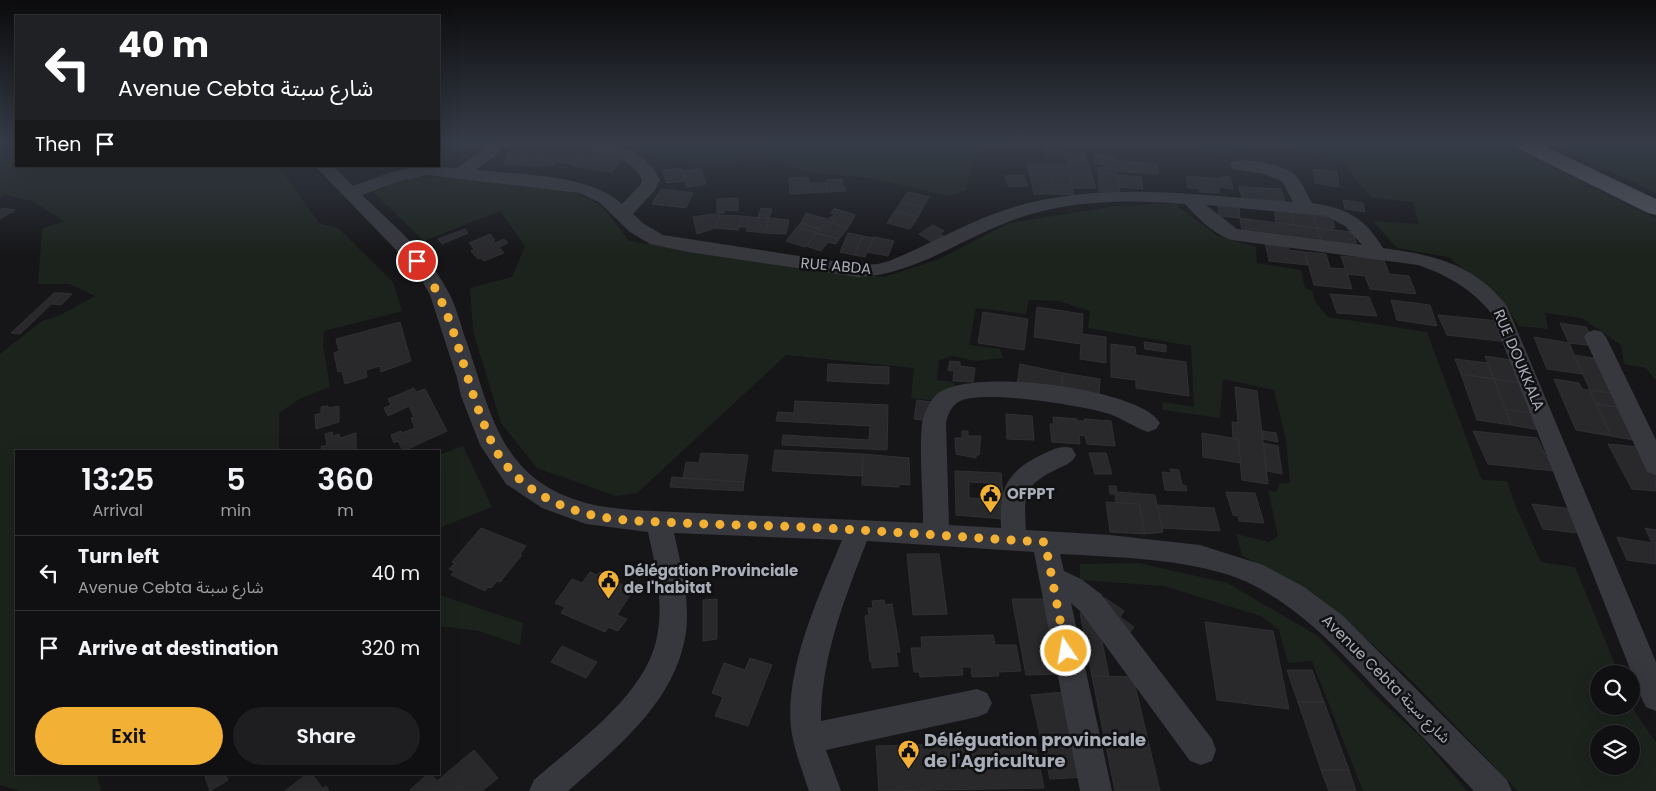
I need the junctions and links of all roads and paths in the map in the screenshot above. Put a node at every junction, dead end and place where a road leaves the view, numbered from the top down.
1 (337, 181) edge
2 (384, 181) edge
3 (522, 181) edge
4 (651, 181) edge
5 (1292, 181) edge
6 (1600, 181) edge
7 (349, 193) junction
8 (1191, 199) junction
9 (1656, 208) edge
10 (1306, 209) junction
11 (622, 214) junction
12 (1376, 253) junction
13 (1595, 336) dead end
14 (1148, 422) dead end
15 (1064, 455) dead end
16 (1656, 465) edge
17 (659, 522) junction
18 (859, 530) junction
19 (936, 536) junction
20 (1014, 540) junction
21 (1045, 542) junction
22 (1052, 578) junction
23 (1656, 697) edge
24 (977, 703) dead end
25 (808, 739) junction
26 (1201, 750) dead end
27 (545, 791) edge
28 (826, 791) edge
29 (1096, 791) edge
30 (1496, 791) edge

1 - 7 street, Avenue Cebta شارع سبتة
2 - 7 street, RUE ABDA
3 - 11 street, RUE ABDA
4 - 11 street
5 - 10 street
6 - 9 main road
7 - 17 street, Avenue Cebta شارع سبتة
8 - 10 street, RUE ABDA
8 - 11 street, RUE ABDA
8 - 12 street, RUE DOUKKALA
10 - 12 street, RUE ABDA
12 - 23 street, RUE DOUKKALA
13 - 16 street
14 - 19 street
15 - 20 street
17 - 18 street, Avenue Cebta شارع سبتة
17 - 27 street
18 - 19 street, Avenue Cebta شارع سبتة
18 - 25 street
19 - 20 street, Avenue Cebta شارع سبتة
20 - 21 street, Avenue Cebta شارع سبتة
21 - 22 street
21 - 30 street, Avenue Cebta شارع سبتة
22 - 26 street
22 - 29 street
24 - 25 street
25 - 28 street

